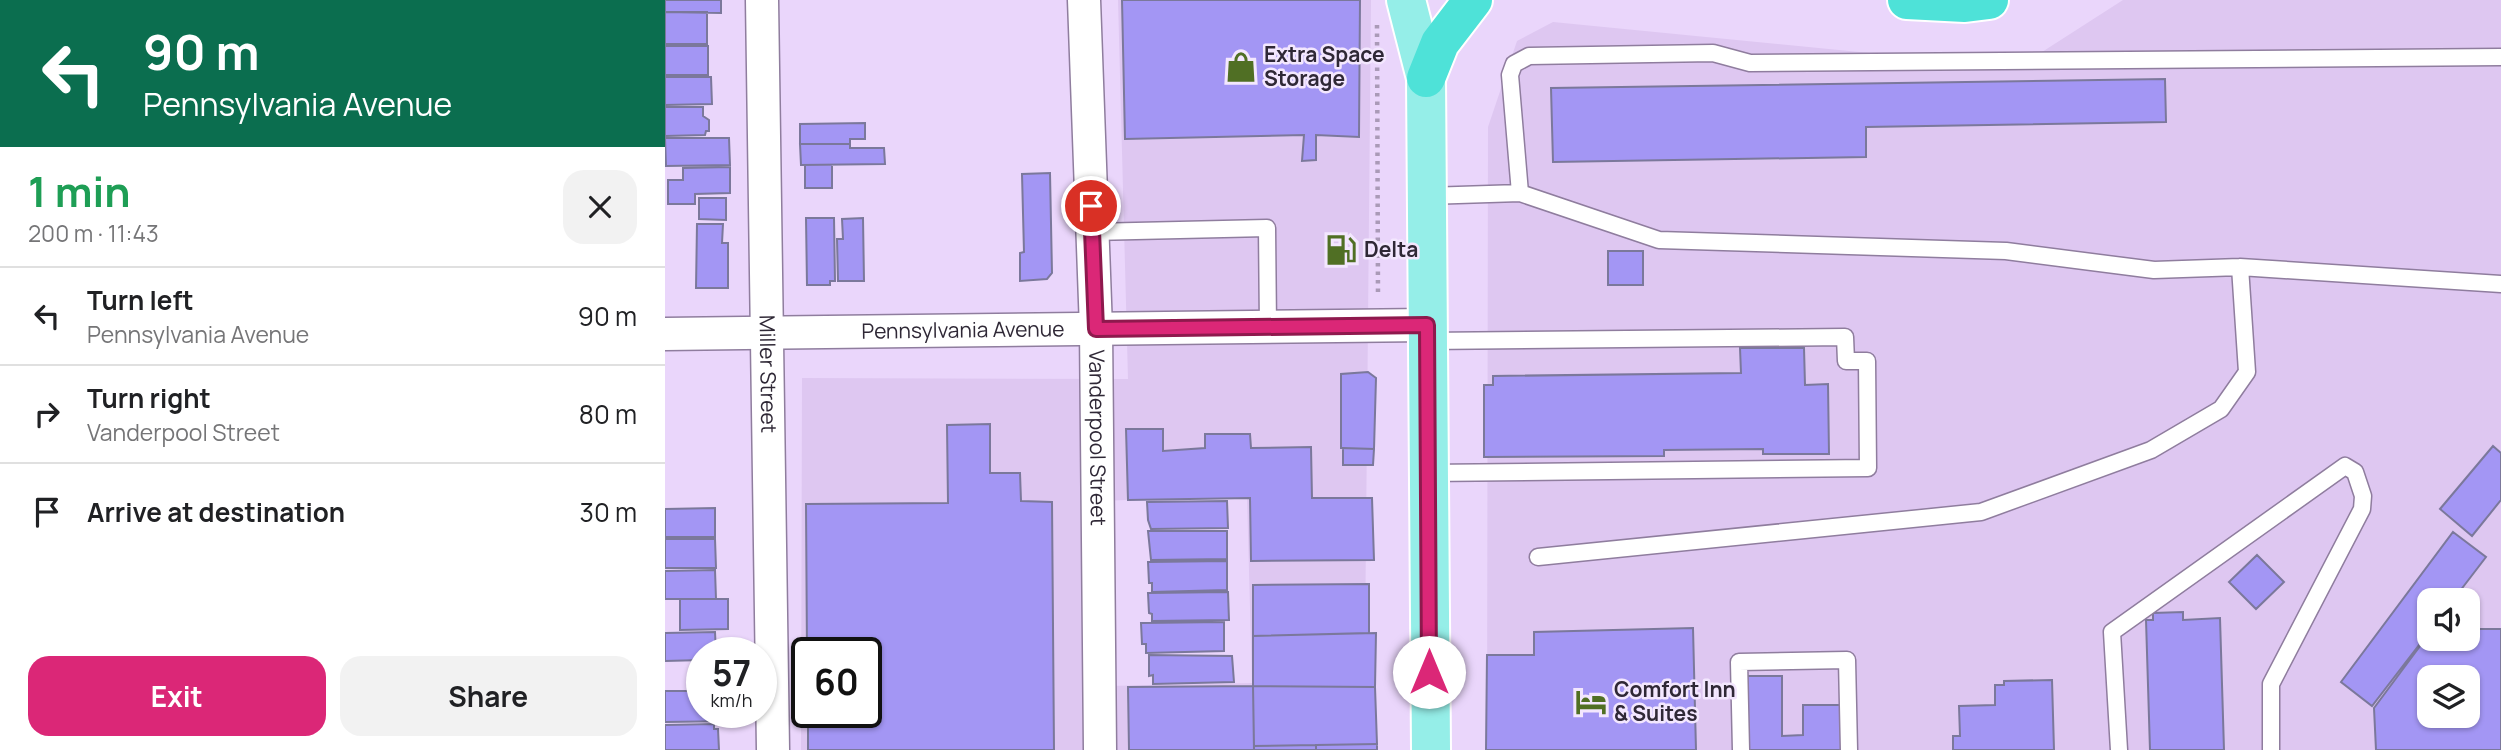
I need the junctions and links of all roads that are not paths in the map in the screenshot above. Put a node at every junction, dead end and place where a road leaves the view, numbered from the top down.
1 (762, 0) edge
2 (1084, 0) edge
3 (1473, 0) edge
4 (1907, 0) edge
5 (1989, 0) edge
6 (1392, 7) edge
7 (2501, 57) edge
8 (1426, 78) junction
9 (1520, 193) junction
10 (1427, 196) junction
11 (1092, 232) junction
12 (2239, 267) junction
13 (2501, 284) edge
14 (1268, 327) junction
15 (1096, 329) junction
16 (769, 332) junction
17 (1427, 333) junction
18 (665, 334) edge
19 (1428, 472) junction
20 (1538, 558) dead end
21 (773, 750) edge
22 (1100, 750) edge
23 (1431, 750) edge
24 (1741, 750) edge
25 (1849, 750) edge
26 (2119, 750) edge
27 (2271, 750) edge

1 - 16 street, Miller Street
2 - 11 street, Vanderpool Street
3 - 8 highway
4 - 5 highway
6 - 8 main road
7 - 9 lane
8 - 10 main road
9 - 10 lane
9 - 12 lane
10 - 17 main road
11 - 14 lane
11 - 15 street, Vanderpool Street
12 - 13 lane
12 - 20 lane
14 - 15 street, Pennsylvania Avenue
14 - 17 street, Pennsylvania Avenue
15 - 16 street, Pennsylvania Avenue
15 - 22 street, Vanderpool Street
16 - 18 street, Pennsylvania Avenue
16 - 21 street, Miller Street
17 - 19 main road
17 - 19 lane
19 - 23 main road
24 - 25 lane
26 - 27 lane

